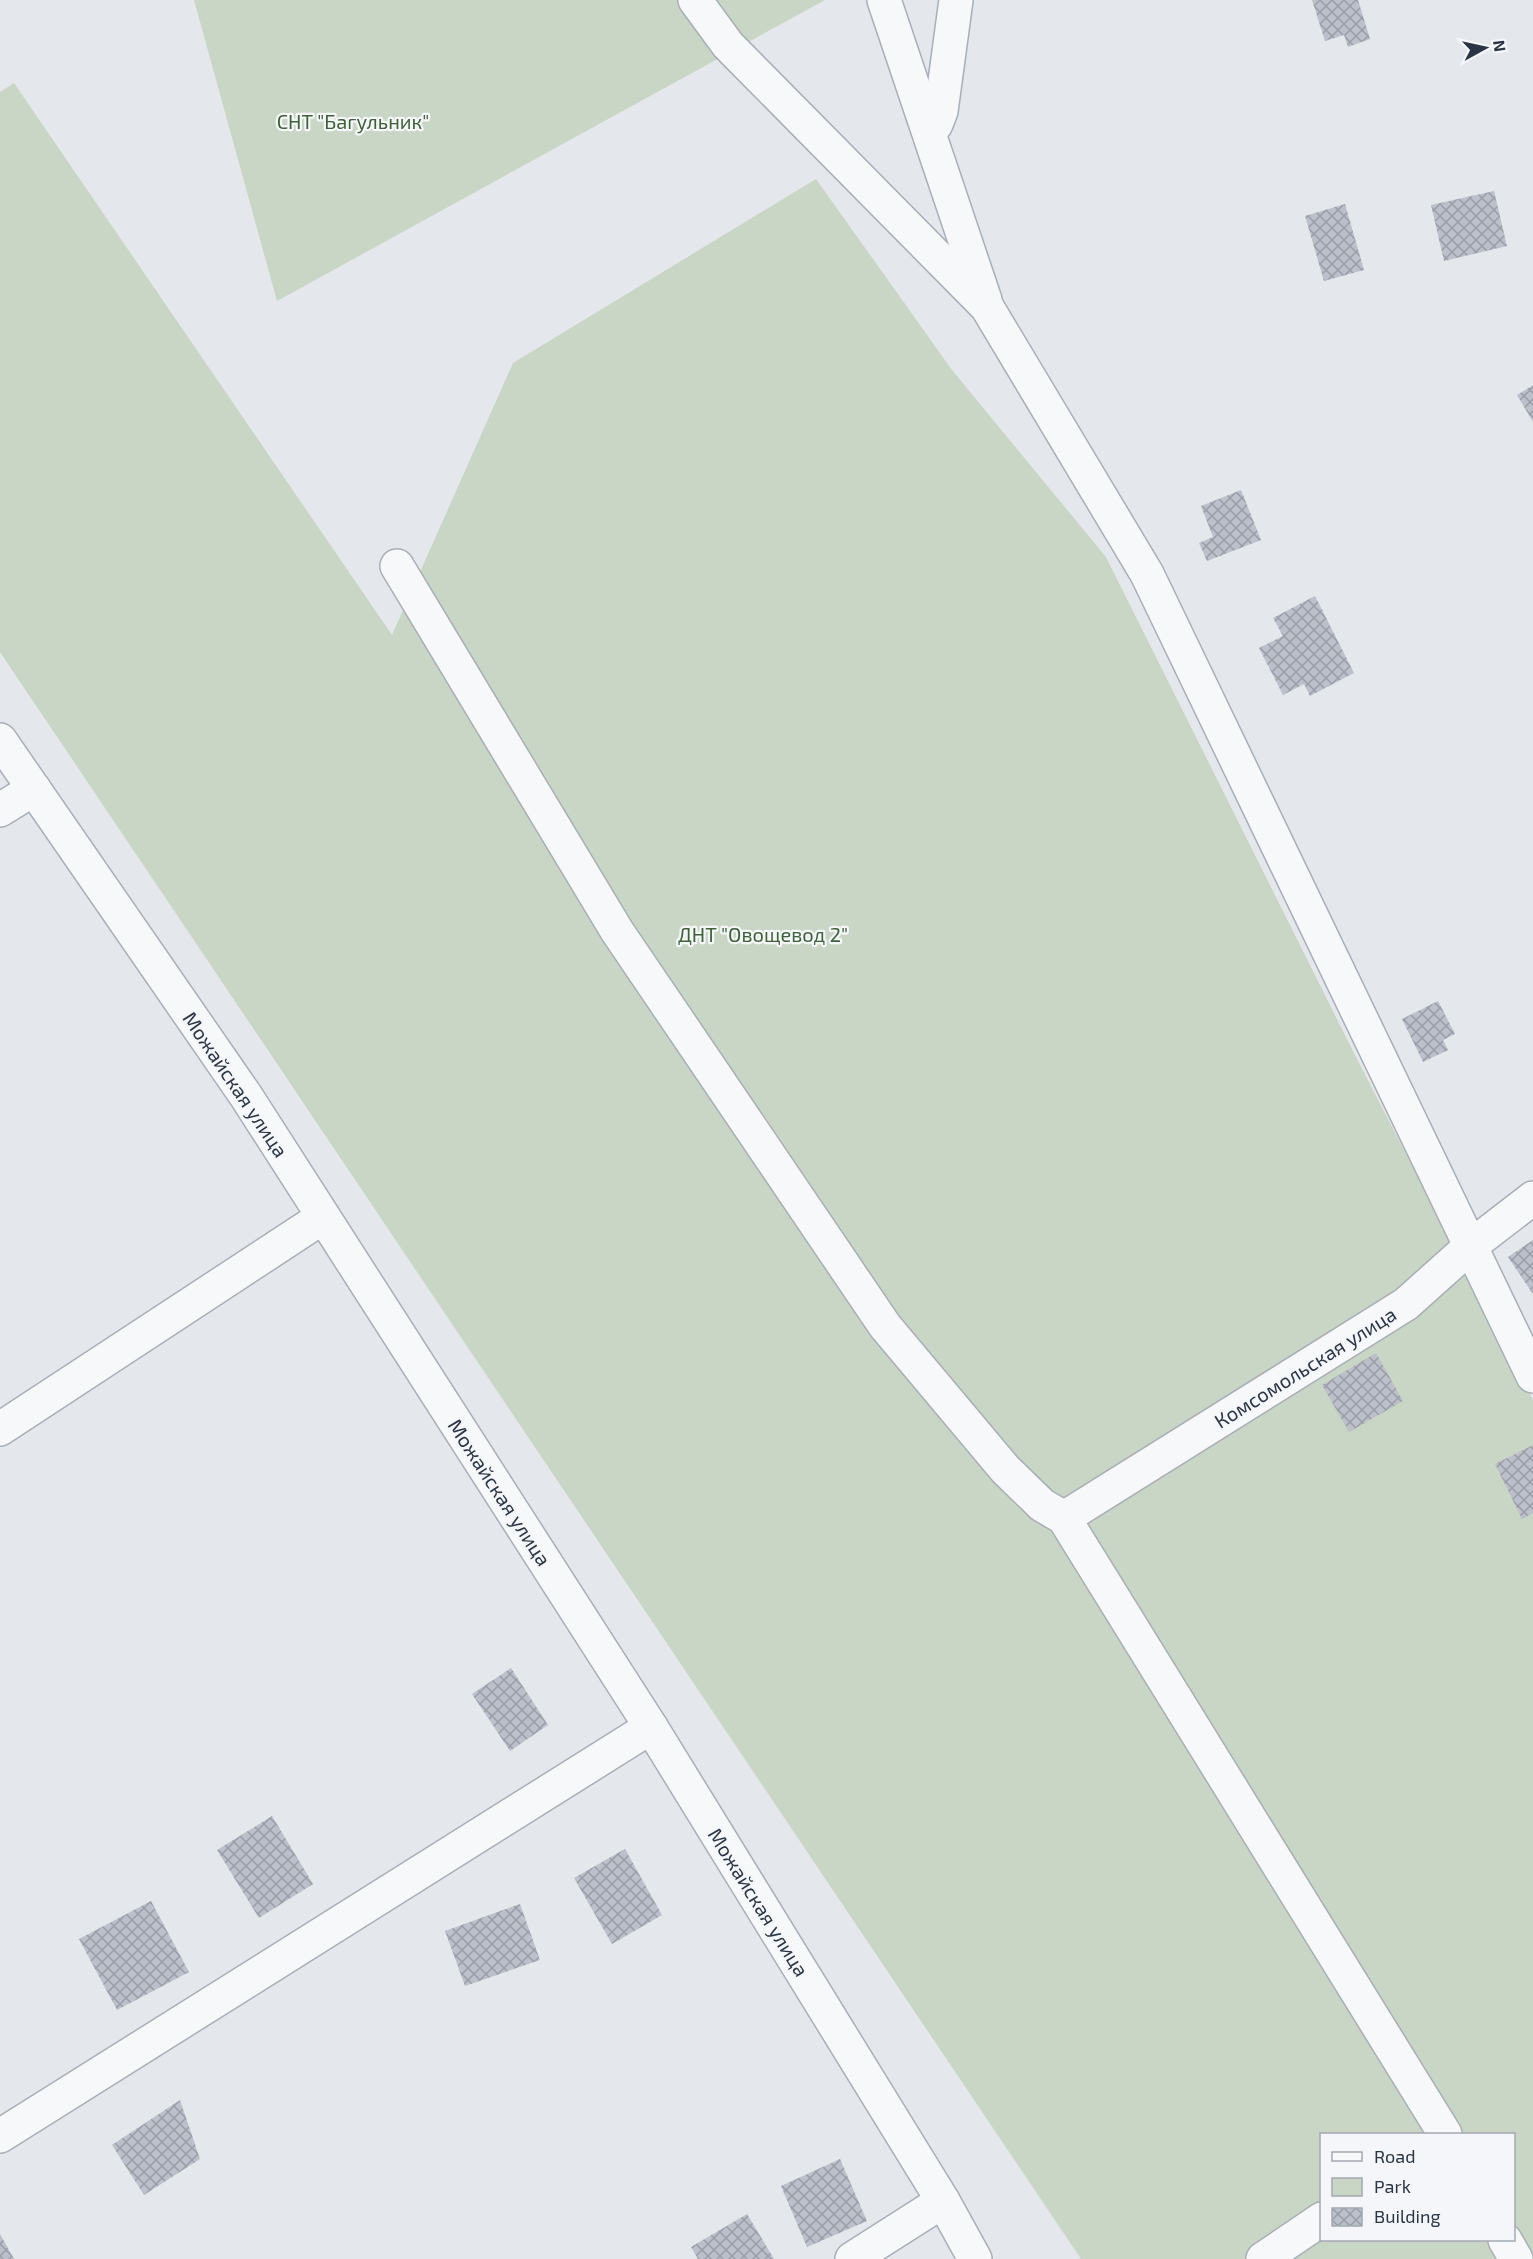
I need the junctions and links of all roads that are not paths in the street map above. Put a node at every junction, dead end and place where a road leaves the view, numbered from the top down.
1 (695, 0) edge
2 (884, 0) edge
3 (956, 0) edge
4 (928, 128) junction
5 (987, 307) junction
6 (397, 566) dead end
7 (0, 740) edge
8 (34, 789) junction
9 (0, 810) edge
10 (1533, 1198) edge
11 (323, 1217) junction
12 (1472, 1245) junction
13 (1533, 1376) edge
14 (0, 1429) edge
15 (1064, 1518) junction
16 (651, 1727) junction
17 (1428, 2105) junction
18 (1414, 2133) edge
19 (1444, 2133) edge
20 (0, 2136) edge
21 (943, 2201) junction
22 (1320, 2220) edge
23 (1506, 2241) edge
24 (852, 2259) edge
25 (975, 2259) edge
26 (1263, 2259) edge
27 (1516, 2259) edge

1 - 5 street
2 - 4 street
3 - 4 street
4 - 5 street
5 - 12 street
6 - 15 street
7 - 8 street, Можайская улица
8 - 9 street
8 - 11 street, Можайская улица
10 - 12 street, Комсомольская улица
11 - 14 street
11 - 16 street, Можайская улица
12 - 13 street
12 - 15 street, Комсомольская улица
15 - 17 street
16 - 20 street
16 - 21 street, Можайская улица
17 - 18 street
17 - 19 street
21 - 24 street
21 - 25 street, Можайская улица
22 - 26 street
23 - 27 street

